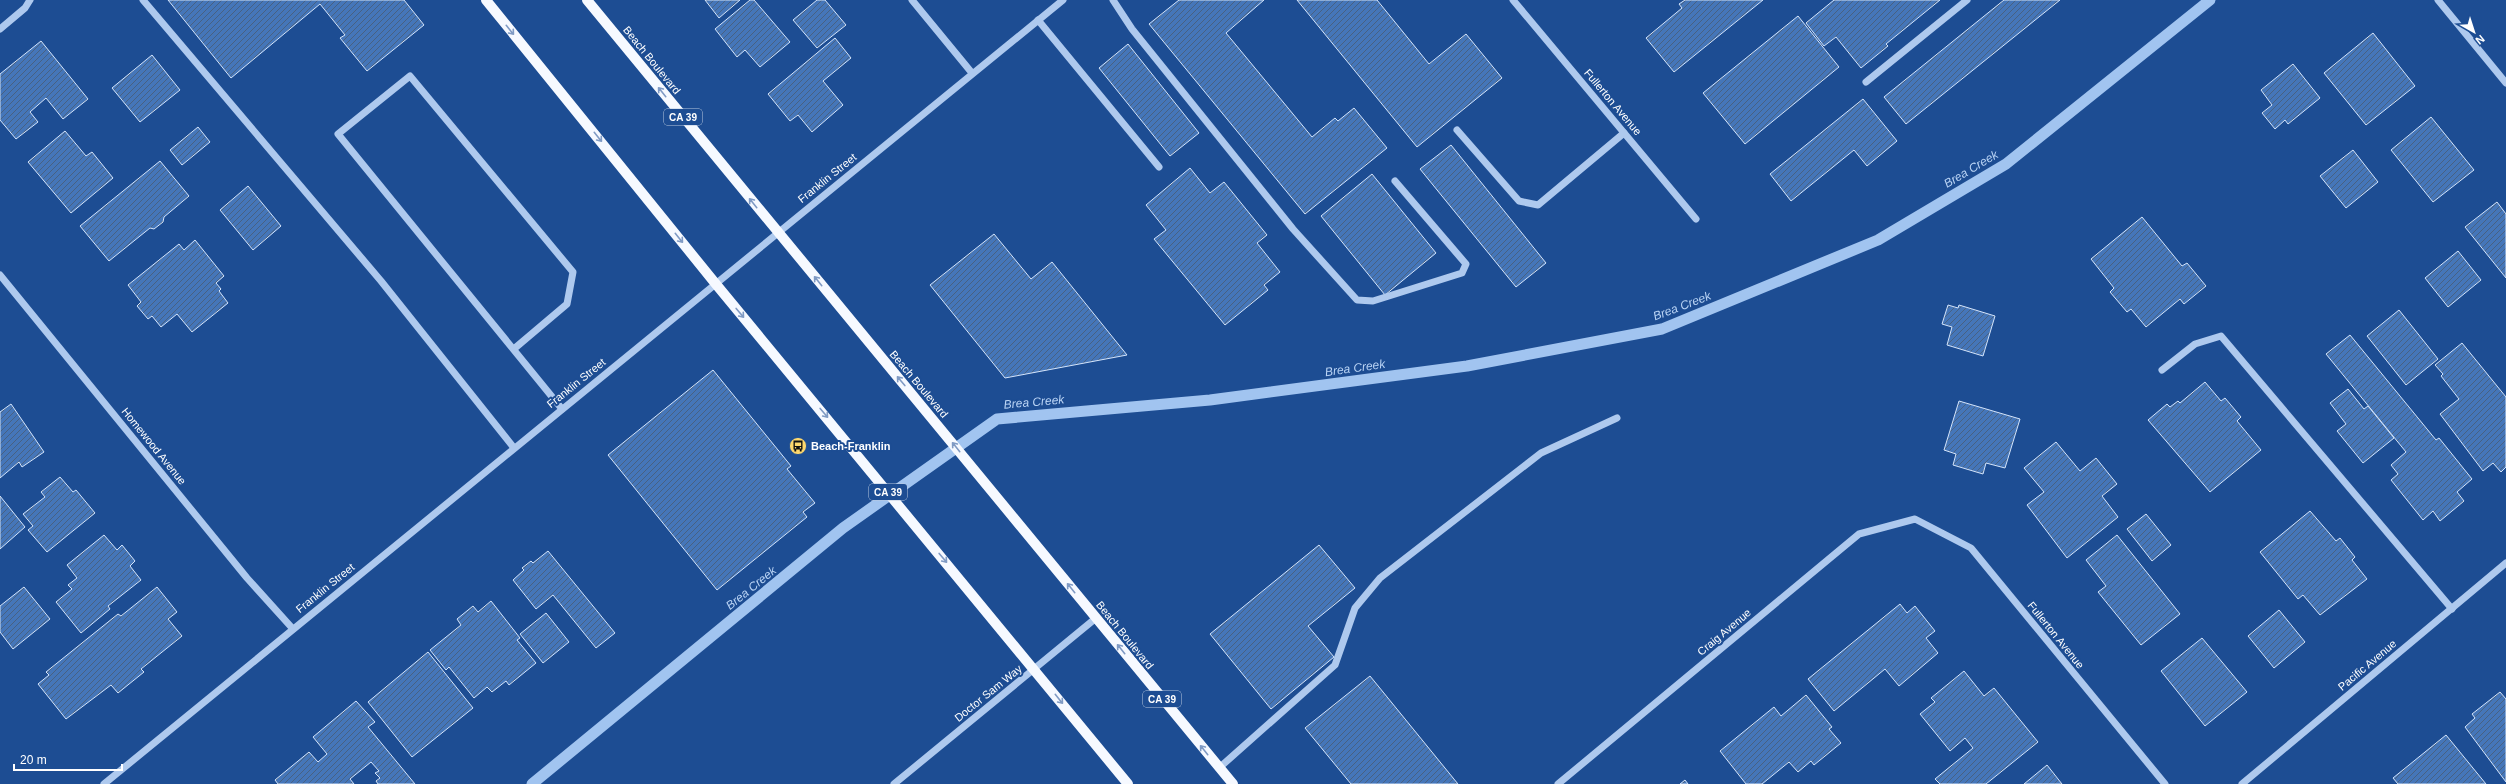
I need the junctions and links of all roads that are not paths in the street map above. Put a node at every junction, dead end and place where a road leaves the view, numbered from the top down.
1 (30, 0) edge
2 (143, 0) edge
3 (486, 0) edge
4 (587, 0) edge
5 (912, 0) edge
6 (1063, 0) edge
7 (1113, 0) edge
8 (1513, 0) edge
9 (1967, 0) edge
10 (2438, 0) edge
11 (1038, 20) junction
12 (0, 29) edge
13 (972, 74) junction
14 (1866, 82) dead end
15 (2506, 83) edge
16 (1457, 130) dead end
17 (1624, 133) junction
18 (1159, 167) dead end
19 (1395, 181) dead end
20 (1696, 219) dead end
21 (778, 234) junction
22 (0, 275) edge
23 (715, 283) junction
24 (515, 348) junction
25 (2162, 370) dead end
26 (562, 409) junction
27 (1617, 418) dead end
28 (514, 448) junction
29 (1915, 519) joint
30 (2506, 563) edge
31 (2452, 609) junction
32 (1096, 618) junction
33 (293, 629) junction
34 (1034, 669) junction
35 (1219, 768) junction
36 (104, 784) edge
37 (894, 784) edge
38 (1128, 784) edge
39 (1233, 784) edge
40 (1558, 784) edge
41 (2165, 784) edge
42 (2242, 784) edge

1 - 12 street
2 - 28 street
3 -> 23 main road, CA 39
21 -> 4 main road, Beach Boulevard / CA 39
5 - 13 street
6 - 11 street, Franklin Street
7 - 19 street
8 - 17 street, Fullerton Avenue
9 - 14 street
10 - 15 street
11 - 13 street, Franklin Street
11 - 18 street
13 - 21 street, Franklin Street
16 - 17 street
17 - 20 street, Fullerton Avenue
21 - 23 street, Franklin Street
32 -> 21 main road, Beach Boulevard / CA 39
22 - 33 street, Homewood Avenue
23 - 26 street, Franklin Street
23 -> 34 main road, CA 39
24 - 24 street
24 - 26 street
25 - 31 street
26 - 28 street, Franklin Street
27 - 35 street
28 - 33 street, Franklin Street
29 - 40 street, Craig Avenue
29 - 41 street, Fullerton Avenue
30 - 31 street, Pacific Avenue
31 - 42 street, Pacific Avenue
32 - 34 street, Doctor Sam Way
35 -> 32 main road, Beach Boulevard / CA 39
33 - 36 street, Franklin Street
34 - 37 street, Doctor Sam Way
34 -> 38 main road, CA 39
35 - 39 main road, Beach Boulevard / CA 39

